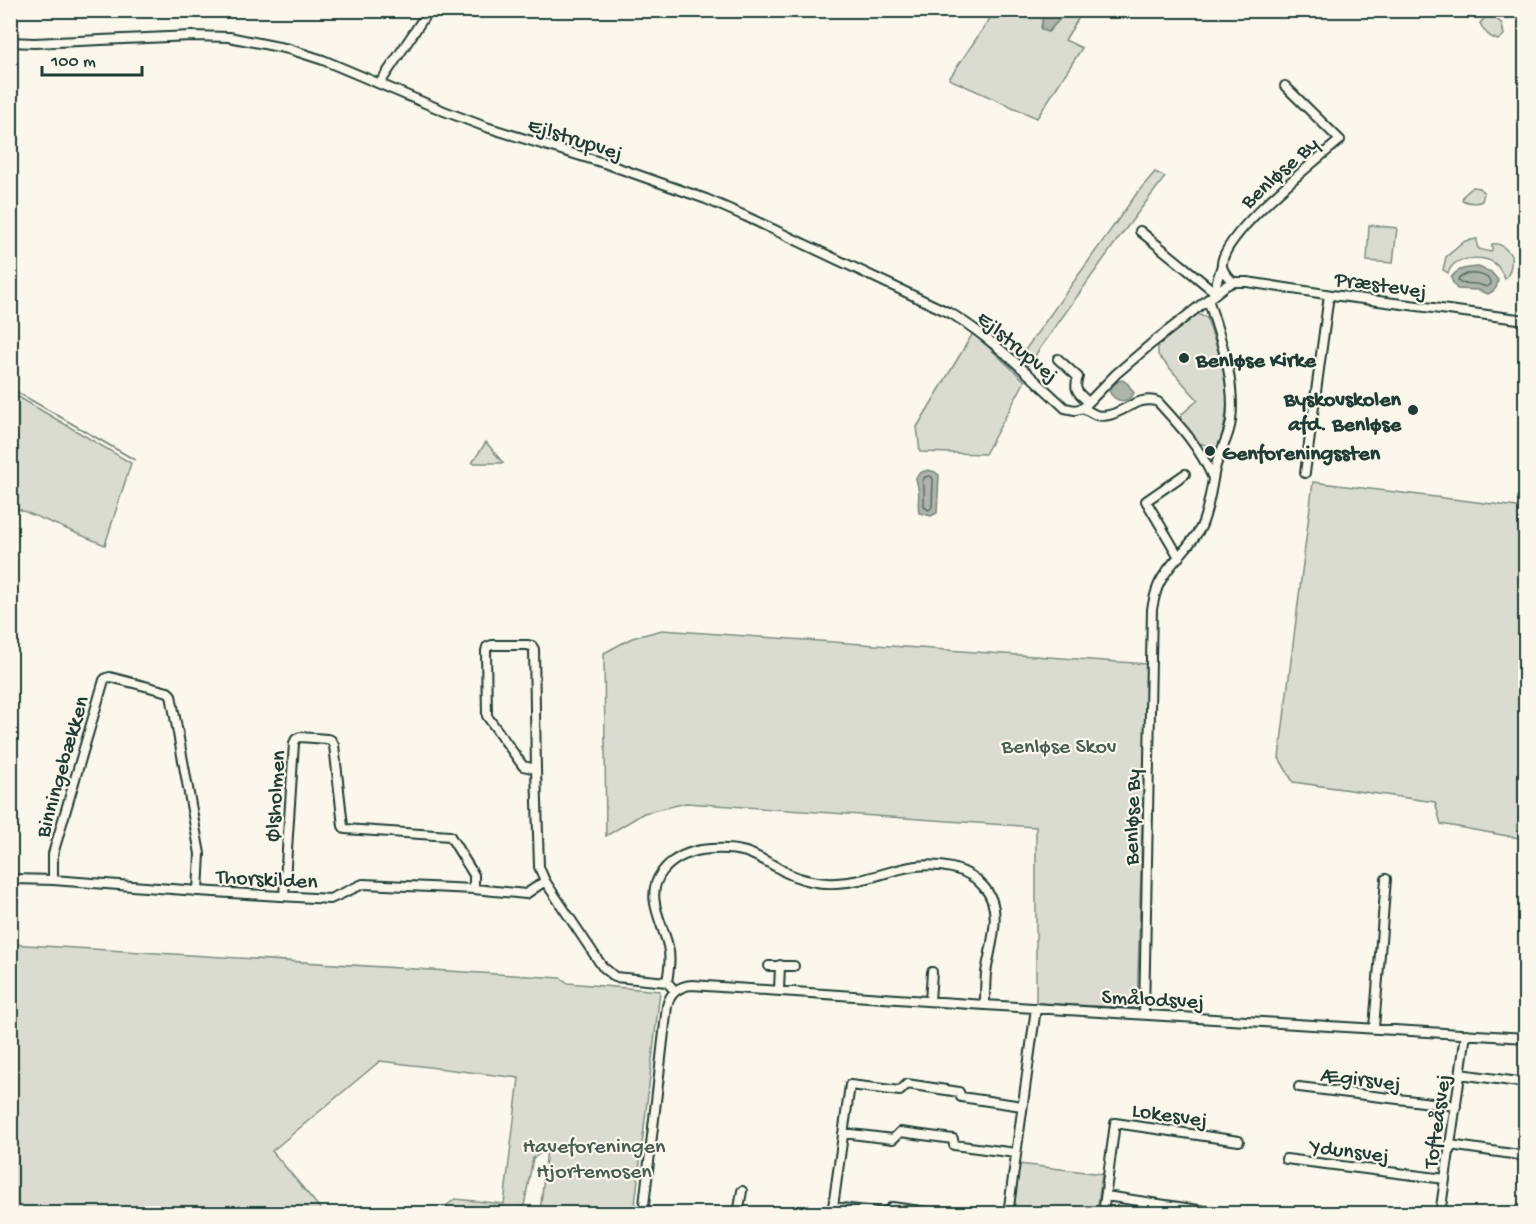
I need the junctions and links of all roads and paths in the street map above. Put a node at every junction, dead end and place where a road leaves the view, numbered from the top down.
1 (429, 10) edge
2 (10, 42) edge
3 (380, 83) junction
4 (1285, 86) dead end
5 (1140, 231) dead end
6 (1222, 265) junction
7 (1233, 282) junction
8 (1216, 292) junction
9 (1329, 295) junction
10 (1208, 299) junction
11 (1526, 320) edge
12 (1059, 359) dead end
13 (1085, 405) junction
14 (1217, 460) junction
15 (1206, 461) junction
16 (1305, 473) dead end
17 (1185, 474) dead end
18 (1213, 478) junction
19 (1179, 557) junction
20 (536, 769) junction
21 (15, 879) dead end
22 (1386, 879) dead end
23 (53, 880) junction
24 (545, 881) junction
25 (474, 889) junction
26 (198, 891) junction
27 (284, 896) junction
28 (780, 965) junction
29 (770, 966) dead end
30 (794, 966) dead end
31 (932, 972) dead end
32 (667, 982) junction
33 (675, 991) junction
34 (779, 991) junction
35 (930, 1001) junction
36 (985, 1005) junction
37 (1036, 1008) junction
38 (1144, 1014) junction
39 (1374, 1028) junction
40 (1466, 1034) junction
41 (1526, 1038) edge
42 (1460, 1074) junction
43 (1526, 1083) edge
44 (1299, 1087) dead end
45 (1022, 1106) junction
46 (1456, 1106) junction
47 (843, 1133) junction
48 (1239, 1141) dead end
49 (1450, 1145) junction
50 (1016, 1153) junction
51 (1526, 1155) edge
52 (1286, 1159) dead end
53 (1445, 1179) junction
54 (741, 1191) dead end
55 (1106, 1196) junction
56 (833, 1210) edge
57 (643, 1214) edge
58 (738, 1214) edge
59 (942, 1214) edge
60 (1008, 1214) edge
61 (1103, 1214) edge
62 (1225, 1214) edge
63 (1440, 1214) edge

1 - 3 street
2 - 3 street, Ejlstrupvej
3 - 13 street, Ejlstrupvej
4 - 6 street, Benløse By
5 - 8 street
6 - 7 street
6 - 8 street, Benløse By
7 - 8 street
7 - 9 street, Præstevej
8 - 10 street
9 - 11 street, Præstevej
9 - 16 street
10 - 13 street
10 - 14 street, Benløse By
12 - 13 street
13 - 15 street
14 - 15 street
14 - 18 street, Benløse By
15 - 18 street
17 - 19 street
18 - 19 street, Benløse By
19 - 38 street, Benløse By
20 - 20 street
20 - 24 street
21 - 23 street, Thorskilden
22 - 39 street
23 - 26 street, Thorskilden
23 - 26 street, Binningebækken
24 - 25 street, Thorskilden
24 - 32 street
25 - 27 street, Thorskilden
25 - 27 street, Ølsholmen
26 - 27 street, Thorskilden
28 - 29 street
28 - 30 street
28 - 34 street
31 - 35 street
32 - 33 street
32 - 36 street
33 - 34 street, Smålodsvej
33 - 57 street
34 - 35 street, Smålodsvej
35 - 36 street, Smålodsvej
36 - 37 street, Smålodsvej
37 - 38 street, Smålodsvej
37 - 45 street
38 - 39 street, Smålodsvej
39 - 40 street, Smålodsvej
40 - 41 street, Smålodsvej
40 - 42 street, Tofteåsvej
42 - 43 street
42 - 46 street, Tofteåsvej
44 - 46 street, Ægirsvej
45 - 47 street
45 - 50 street
46 - 49 street, Tofteåsvej
47 - 50 street
47 - 56 street
48 - 55 street, Lokesvej
49 - 51 street
49 - 53 street, Tofteåsvej
50 - 60 street
52 - 53 street, Ydunsvej
53 - 63 street, Tofteåsvej
54 - 58 street
55 - 61 street, Lokesvej
55 - 62 street
56 - 59 street

